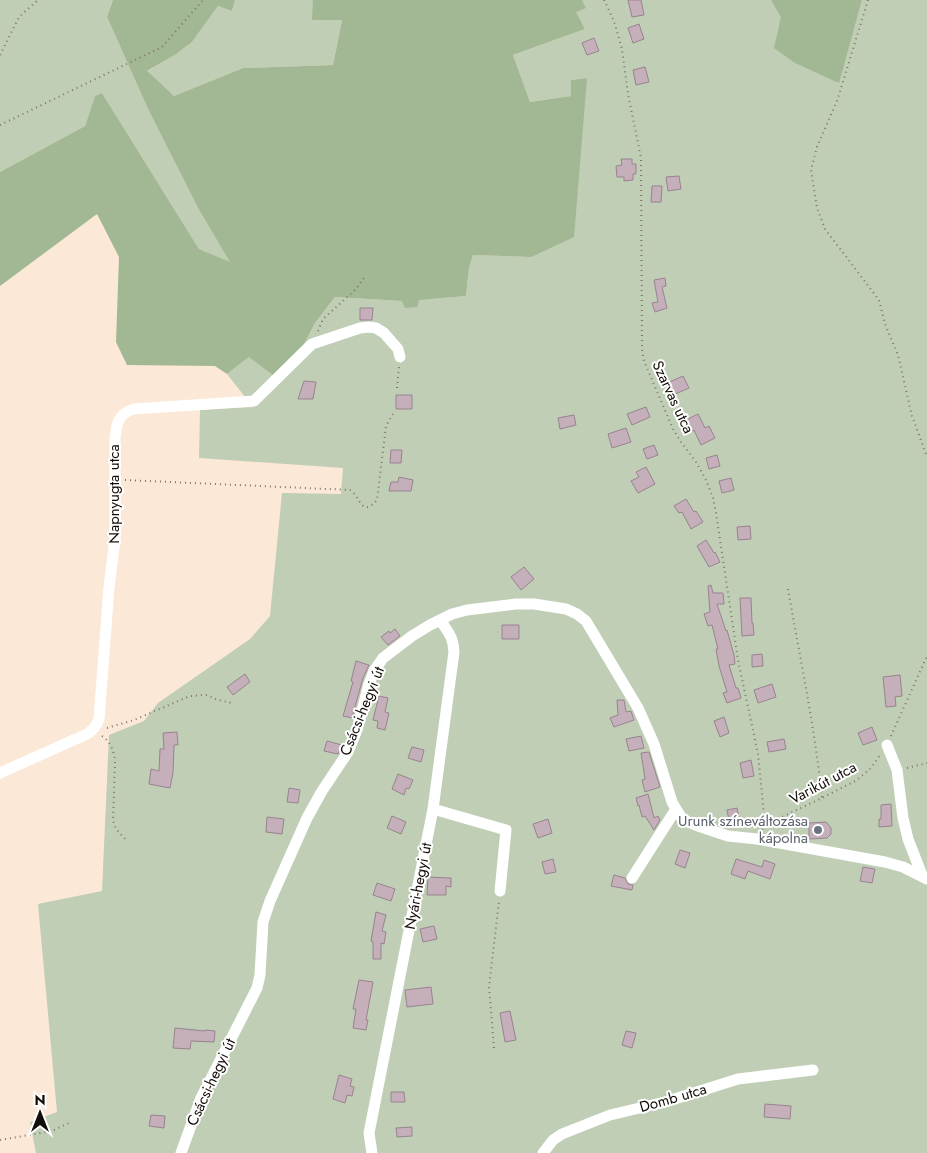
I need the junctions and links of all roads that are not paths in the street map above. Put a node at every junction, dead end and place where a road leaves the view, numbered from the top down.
1 (400, 357) road end
2 (440, 620) junction
3 (887, 745) road end
4 (0, 773) edge
5 (433, 809) junction
6 (676, 809) junction
7 (924, 877) edge
8 (632, 878) dead end
9 (500, 891) road end
10 (813, 1070) dead end
11 (181, 1153) edge
12 (372, 1153) edge
13 (544, 1153) edge

1 - 4 street, Napnyugta utca
2 - 5 street, Nyári-hegyi út
2 - 6 street, Csácsi-hegyi út
2 - 11 street, Csácsi-hegyi út
3 - 7 street
5 - 9 street
5 - 12 street, Nyári-hegyi út
6 - 7 street, Csácsi-hegyi út
6 - 8 street
10 - 13 street, Domb utca

